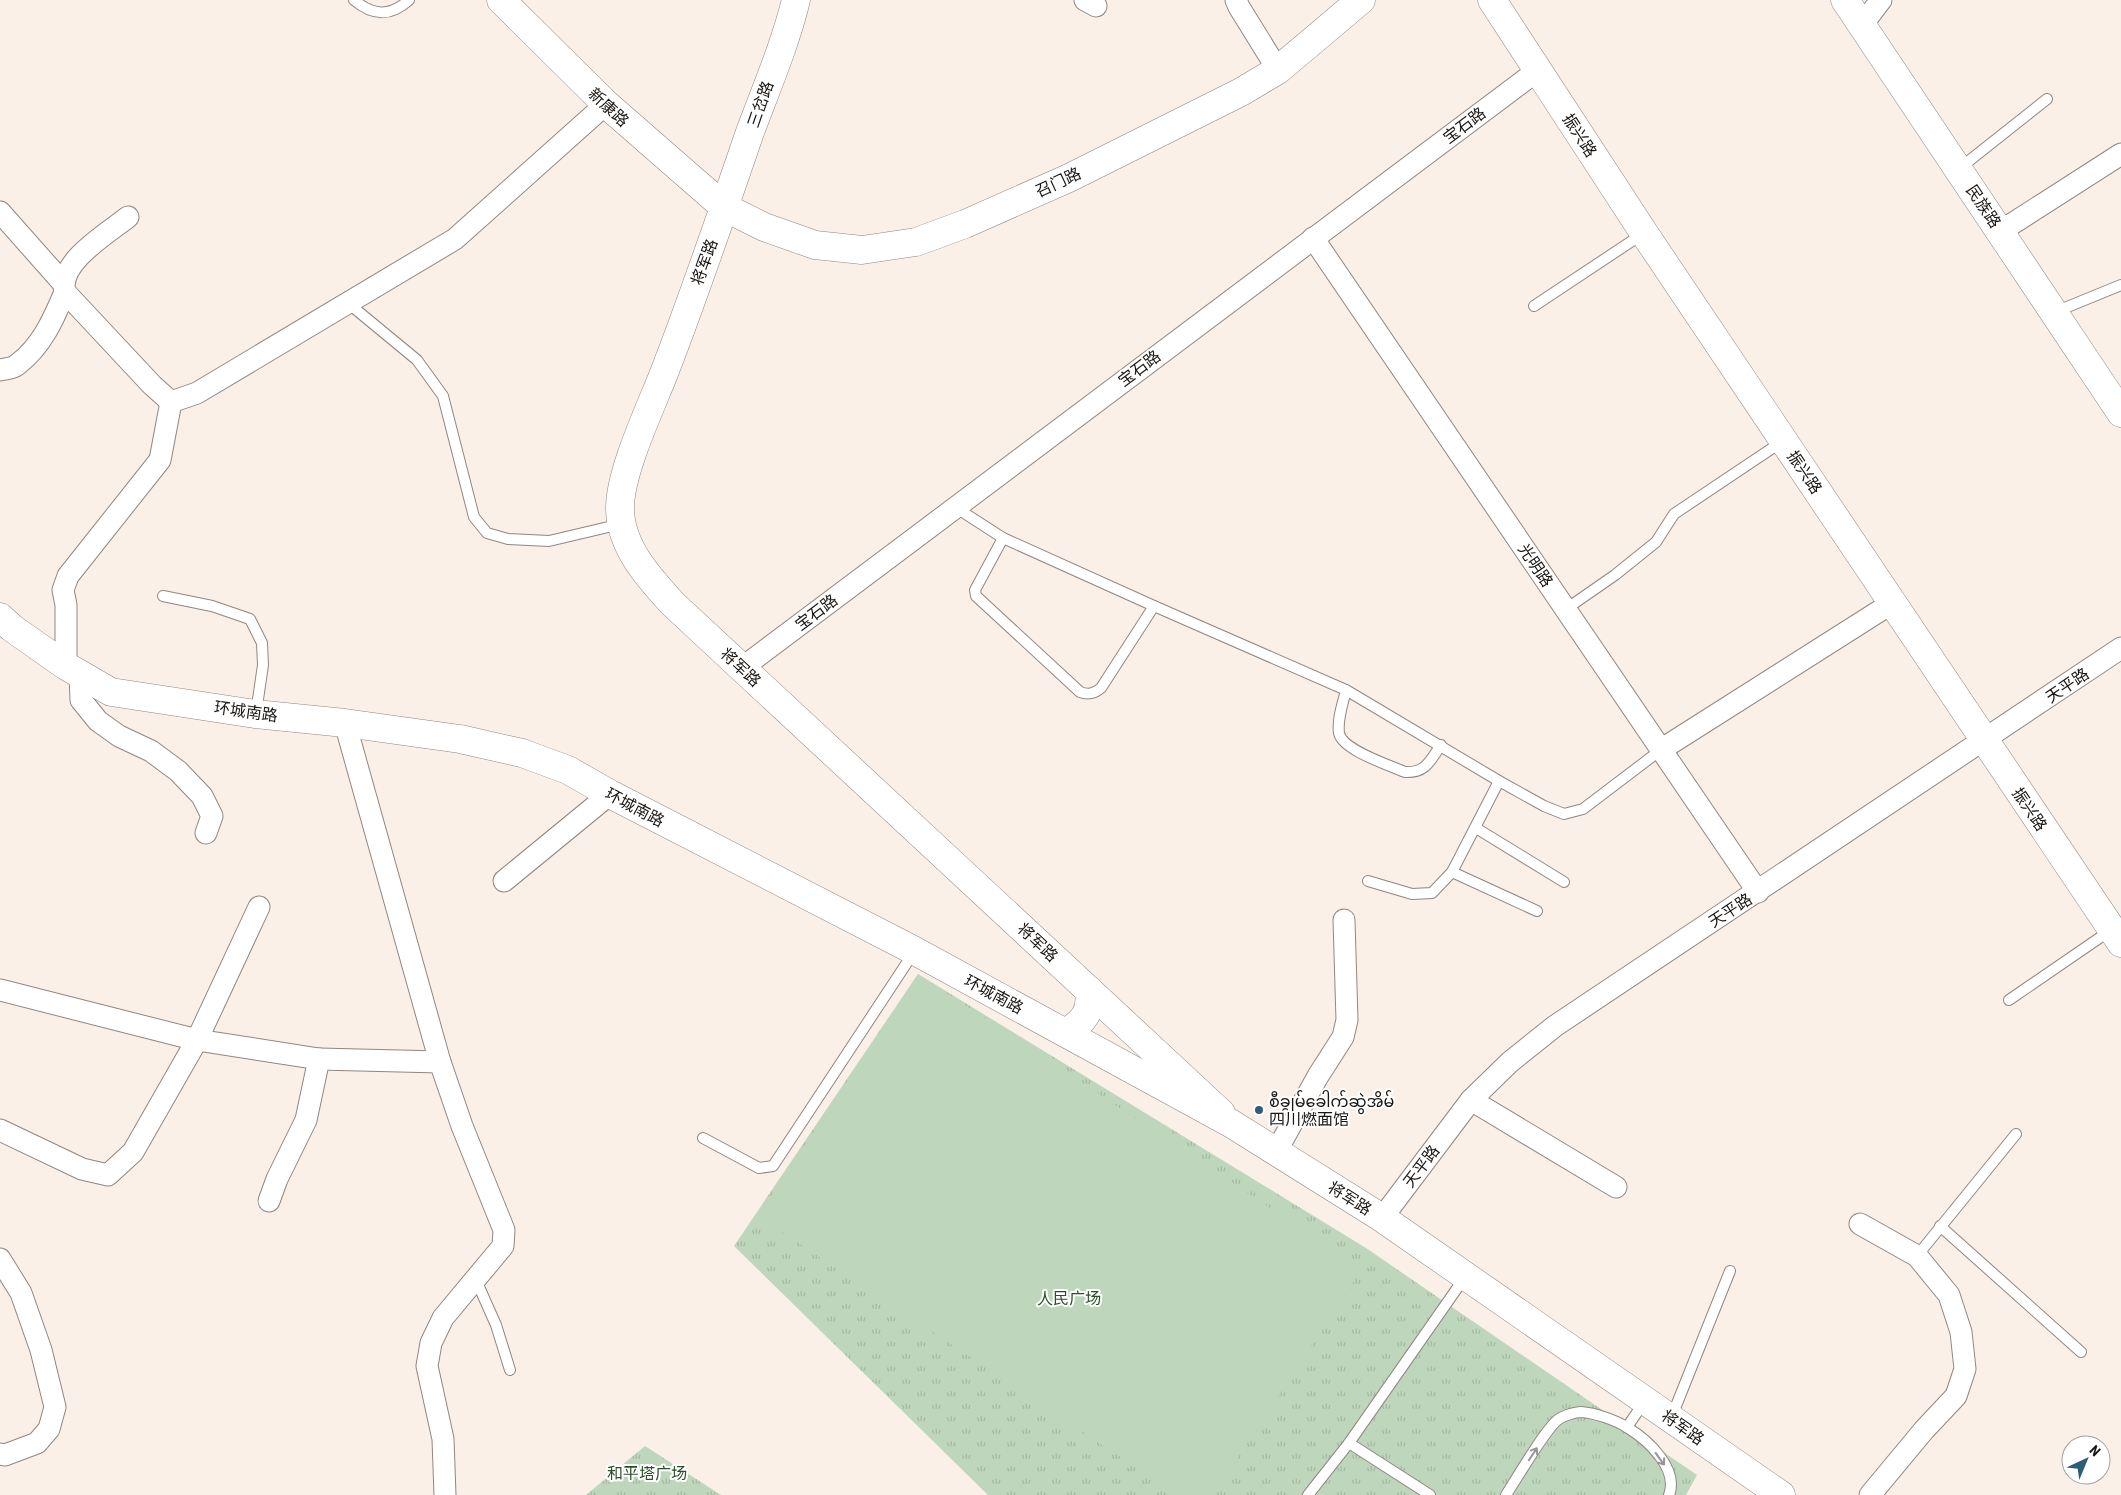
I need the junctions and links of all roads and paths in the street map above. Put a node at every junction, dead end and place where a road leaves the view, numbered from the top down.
1 (354, 0) edge
2 (409, 0) edge
3 (501, 0) edge
4 (1236, 0) edge
5 (1361, 0) edge
6 (1492, 0) edge
7 (1845, 0) edge
8 (1881, 0) edge
9 (793, 2) edge
10 (1862, 25) junction
11 (1278, 70) junction
12 (1538, 70) junction
13 (2047, 99) dead end
14 (606, 104) junction
15 (2121, 154) edge
16 (1959, 170) junction
17 (724, 207) junction
18 (0, 212) edge
19 (128, 217) dead end
20 (2001, 231) junction
21 (1644, 233) junction
22 (1313, 238) junction
23 (2121, 285) edge
24 (64, 287) junction
25 (348, 303) junction
26 (1534, 306) dead end
27 (2054, 312) junction
28 (0, 370) edge
29 (172, 402) junction
30 (2121, 413) edge
31 (1784, 441) junction
32 (954, 507) junction
33 (622, 524) junction
34 (1003, 538) junction
35 (163, 596) dead end
36 (1892, 603) junction
37 (1154, 606) junction
38 (1566, 609) junction
39 (0, 617) edge
40 (2121, 648) edge
41 (742, 668) junction
42 (73, 670) junction
43 (1346, 690) junction
44 (256, 714) junction
45 (346, 723) junction
46 (1984, 741) junction
47 (1441, 745) junction
48 (1662, 750) junction
49 (1499, 782) junction
50 (610, 794) junction
51 (1476, 828) junction
52 (206, 833) dead end
53 (1452, 872) junction
54 (504, 881) dead end
55 (1368, 881) dead end
56 (1564, 882) dead end
57 (1758, 892) junction
58 (258, 907) dead end
59 (1538, 911) dead end
60 (1344, 920) dead end
61 (2117, 936) edge
62 (915, 951) junction
63 (0, 990) edge
64 (1089, 990) junction
65 (2009, 1000) dead end
66 (1066, 1033) junction
67 (197, 1040) junction
68 (319, 1059) junction
69 (440, 1062) junction
70 (1472, 1100) junction
71 (1232, 1124) junction
72 (0, 1130) edge
73 (2016, 1134) dead end
74 (703, 1138) dead end
75 (1276, 1152) junction
76 (1616, 1187) dead end
77 (269, 1200) dead end
78 (1382, 1218) junction
79 (1860, 1224) dead end
80 (1940, 1226) junction
81 (1917, 1256) junction
82 (0, 1259) edge
83 (1730, 1271) dead end
84 (1466, 1276) junction
85 (476, 1280) junction
86 (2080, 1352) dead end
87 (510, 1370) dead end
88 (1645, 1401) junction
89 (1671, 1419) junction
90 (1627, 1427) junction
91 (1350, 1443) junction
92 (0, 1454) edge
93 (445, 1495) edge
94 (1308, 1495) edge
95 (1430, 1495) edge
96 (1506, 1495) edge
97 (1669, 1495) edge
98 (1781, 1495) edge
99 (1870, 1495) edge

1 - 2 lane
3 - 14 main road, 新康路
4 - 11 street
5 - 11 main road, 召门路
6 - 12 main road, 振兴路
7 - 10 main road, 民族路
8 - 10 street
9 - 17 main road, 三岔路
10 - 16 main road, 民族路
11 - 17 main road, 召门路
12 - 21 main road, 振兴路
12 - 22 street, 宝石路
13 - 16 lane
14 - 17 main road, 新康路
14 - 25 street
15 - 20 street
16 - 20 main road, 民族路
17 - 33 main road, 将军路
18 - 24 street
19 - 24 street
20 - 27 main road, 民族路
21 - 26 lane
21 - 31 main road, 振兴路
22 - 32 street, 宝石路
22 - 38 street, 光明路
23 - 27 lane
24 - 28 street
24 - 29 street
25 - 29 street
25 - 33 lane
27 - 30 main road, 民族路
29 - 42 street
31 - 36 main road, 振兴路
31 - 38 lane
32 - 34 lane
32 - 41 street, 宝石路
33 - 41 main road, 将军路
34 - 37 lane
34 - 37 lane
35 - 44 lane
36 - 46 main road, 振兴路
36 - 48 street
37 - 43 lane
38 - 48 street, 光明路
39 - 42 main road, 环城南路
40 - 46 street, 天平路
41 - 64 main road, 将军路
42 - 44 main road, 环城南路
42 - 52 street
43 - 47 lane
43 - 47 lane
44 - 45 main road, 环城南路
45 - 50 main road, 环城南路
45 - 69 street
46 - 57 street, 天平路
46 - 61 main road, 振兴路
47 - 49 lane
48 - 49 lane
48 - 57 street, 光明路
49 - 51 lane
50 - 54 street
50 - 62 main road, 环城南路
51 - 53 lane
51 - 56 lane
53 - 55 lane
53 - 59 lane
57 - 70 street, 天平路
58 - 67 street
60 - 75 street
61 - 65 lane
62 - 66 main road, 环城南路
62 - 74 lane
63 - 67 street
64 - 66 main road
64 - 71 main road, 将军路
66 - 71 main road, 环城南路
67 - 68 street
67 - 72 street
68 - 69 street
68 - 77 street
69 - 85 street
70 - 76 street
70 - 78 street, 天平路
71 - 75 main road, 将军路
73 - 80 lane
75 - 78 main road, 将军路
78 - 84 main road, 将军路
79 - 81 street
80 - 81 lane
80 - 86 lane
81 - 99 street
82 - 92 street
83 - 89 lane
84 - 88 main road, 将军路
84 - 91 lane
85 - 87 lane
85 - 93 street
88 - 89 main road, 将军路
88 - 90 lane
89 - 98 main road, 将军路
96 -> 90 lane
90 -> 97 lane
91 - 94 lane
91 - 95 lane

